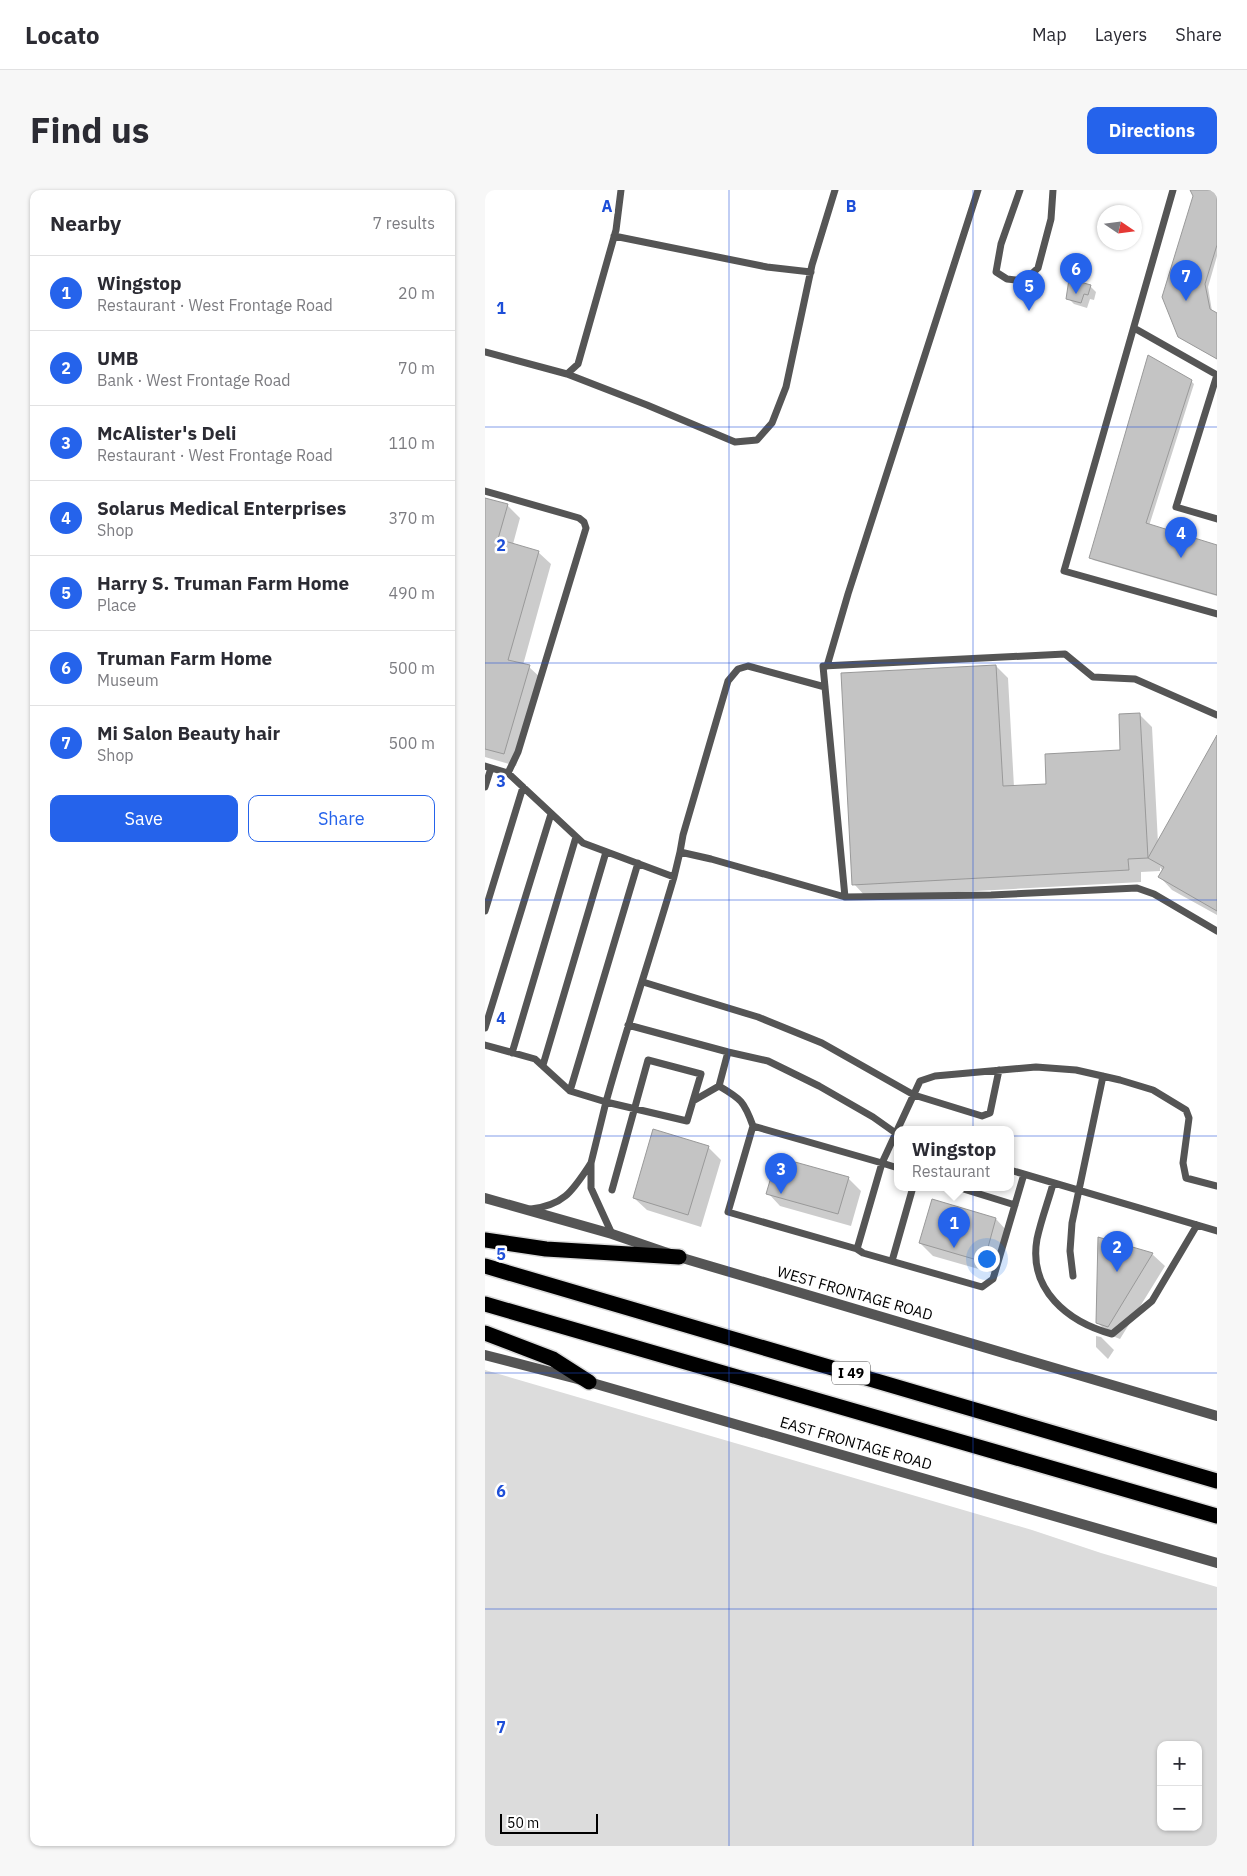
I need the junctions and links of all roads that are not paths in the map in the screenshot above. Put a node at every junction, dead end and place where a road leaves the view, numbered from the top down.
1 (621, 190) edge
2 (835, 190) edge
3 (977, 190) edge
4 (1020, 190) edge
5 (1053, 190) edge
6 (1173, 190) edge
7 (614, 236) junction
8 (811, 272) junction
9 (1134, 328) junction
10 (485, 352) edge
11 (567, 374) junction
12 (485, 491) edge
13 (1217, 519) edge
14 (1217, 614) edge
15 (827, 666) junction
16 (825, 686) junction
17 (1217, 715) edge
18 (488, 767) edge
19 (507, 773) junction
20 (485, 787) edge
21 (523, 787) junction
22 (551, 814) junction
23 (576, 837) junction
24 (606, 852) junction
25 (680, 852) junction
26 (638, 863) junction
27 (674, 876) junction
28 (845, 897) junction
29 (485, 911) edge
30 (1217, 931) edge
31 (643, 982) junction
32 (628, 1025) junction
33 (485, 1028) edge
34 (485, 1045) edge
35 (728, 1052) junction
36 (512, 1053) junction
37 (543, 1065) junction
38 (999, 1070) junction
39 (1103, 1076) junction
40 (719, 1086) junction
41 (570, 1091) junction
42 (914, 1094) junction
43 (607, 1102) junction
44 (693, 1102) junction
45 (634, 1108) junction
46 (753, 1126) junction
47 (900, 1126) edge
48 (894, 1133) edge
49 (894, 1138) edge
50 (591, 1163) junction
51 (882, 1163) junction
52 (894, 1167) edge
53 (1014, 1171) edge
54 (1024, 1174) junction
55 (1053, 1184) junction
56 (1217, 1186) edge
57 (612, 1190) dead end
58 (912, 1191) edge
59 (970, 1191) edge
60 (1079, 1191) junction
61 (485, 1198) edge
62 (1015, 1205) junction
63 (525, 1210) junction
64 (1197, 1225) junction
65 (1217, 1230) edge
66 (612, 1234) junction
67 (485, 1240) edge
68 (857, 1249) junction
69 (679, 1257) junction
70 (892, 1261) junction
71 (485, 1266) edge
72 (1073, 1276) dead end
73 (485, 1304) edge
74 (485, 1333) edge
75 (485, 1355) edge
76 (589, 1382) junction
77 (1217, 1416) edge
78 (1217, 1480) edge
79 (1217, 1516) edge
80 (1217, 1563) edge

1 - 7 lane
2 - 8 lane
3 - 15 lane
4 - 5 lane
6 - 9 lane
7 - 8 lane
7 - 11 lane
8 - 11 lane
9 - 13 lane
9 - 14 lane
10 - 11 lane
12 - 19 lane
15 - 16 lane
15 - 17 lane
16 - 25 lane
16 - 28 lane
18 - 19 lane
18 - 20 lane
19 - 21 lane
21 - 22 lane
21 - 29 lane
22 - 23 lane
22 - 33 lane
23 - 24 lane
23 - 36 lane
24 - 26 lane
24 - 37 lane
25 - 27 lane
25 - 28 lane
26 - 27 lane
26 - 41 lane
27 - 31 lane
28 - 30 lane
31 - 32 lane
31 - 42 lane
32 - 35 lane
32 - 43 lane
34 - 36 lane
35 - 40 lane
35 - 48 lane
36 - 37 lane
37 - 41 lane
38 - 39 lane
38 - 42 lane
38 - 42 lane
39 - 56 lane
39 - 60 lane
40 - 44 lane
40 - 46 lane
41 - 43 lane
42 - 47 lane
43 - 45 lane
43 - 50 lane
44 - 45 lane
44 - 45 lane
45 - 57 lane
46 - 51 lane
46 - 68 lane
49 - 51 lane
50 - 63 lane
50 - 66 lane
51 - 52 lane
51 - 68 lane
53 - 54 lane
54 - 55 lane
54 - 62 lane
55 - 60 lane
55 - 64 lane
58 - 70 lane
59 - 62 lane
60 - 64 lane
60 - 72 lane
61 - 63 street, WEST FRONTAGE ROAD
62 - 70 lane
63 - 66 street, WEST FRONTAGE ROAD
64 - 65 lane
66 - 69 street, WEST FRONTAGE ROAD
67 - 69 highway
68 - 70 lane
69 - 77 street, WEST FRONTAGE ROAD
71 - 78 highway, I 49
73 - 79 highway, I 49
74 - 76 highway
75 - 76 street, EAST FRONTAGE ROAD
76 - 80 street, EAST FRONTAGE ROAD

